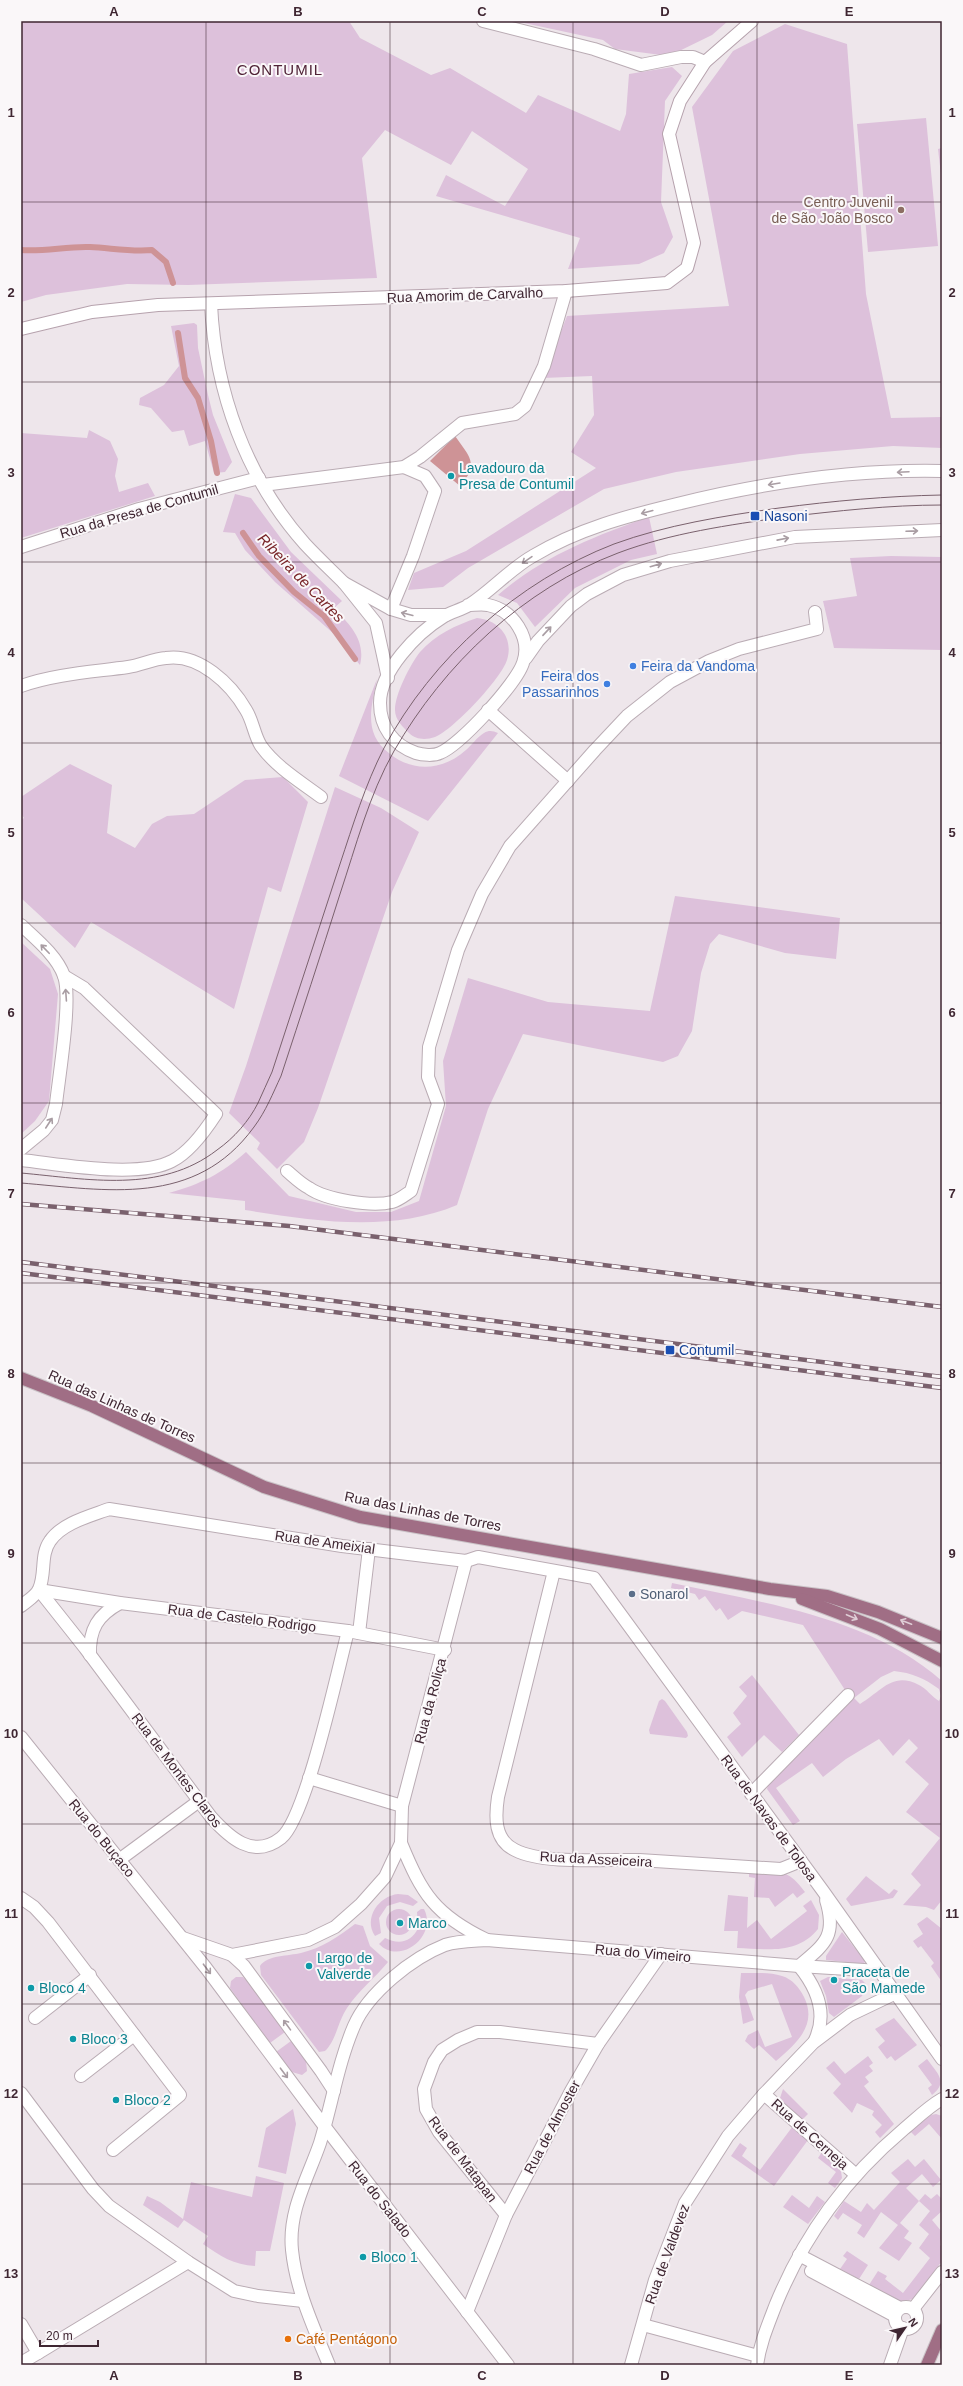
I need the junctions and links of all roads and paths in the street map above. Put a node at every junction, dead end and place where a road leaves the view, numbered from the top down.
1 (482, 21) edge
2 (752, 21) edge
3 (705, 62) junction
4 (566, 291) junction
5 (211, 304) junction
6 (21, 329) edge
7 (404, 467) junction
8 (942, 471) edge
9 (261, 482) junction
10 (942, 530) edge
11 (21, 547) edge
12 (344, 583) junction
13 (468, 605) junction
14 (391, 609) junction
15 (815, 612) dead end
16 (446, 615) junction
17 (523, 663) junction
18 (388, 678) junction
19 (21, 686) edge
20 (488, 710) junction
21 (568, 781) junction
22 (321, 797) dead end
23 (21, 925) edge
24 (64, 976) junction
25 (21, 1149) edge
26 (21, 1160) edge
27 (287, 1171) dead end
28 (21, 1378) edge
29 (369, 1549) junction
30 (466, 1561) junction
31 (554, 1570) junction
32 (594, 1578) joint
33 (770, 1589) junction
34 (39, 1590) junction
35 (120, 1603) junction
36 (21, 1606) edge
37 (354, 1632) junction
38 (942, 1638) edge
39 (445, 1650) junction
40 (90, 1655) junction
41 (942, 1661) edge
42 (848, 1695) dead end
43 (21, 1737) edge
44 (309, 1778) junction
45 (751, 1794) junction
46 (199, 1801) junction
47 (402, 1806) junction
48 (401, 1843) junction
49 (119, 1860) junction
50 (801, 1861) junction
51 (823, 1892) junction
52 (21, 1898) edge
53 (183, 1938) junction
54 (487, 1940) junction
55 (661, 1954) junction
56 (232, 1955) junction
57 (799, 1966) junction
58 (880, 1971) junction
59 (90, 1975) junction
60 (896, 1993) junction
61 (35, 2018) dead end
62 (134, 2035) junction
63 (813, 2043) junction
64 (598, 2044) junction
65 (942, 2059) edge
66 (81, 2076) dead end
67 (334, 2091) junction
68 (21, 2093) edge
69 (764, 2094) junction
70 (941, 2101) edge
71 (325, 2127) junction
72 (113, 2150) dead end
73 (855, 2174) junction
74 (506, 2215) junction
75 (797, 2259) junction
76 (188, 2262) junction
77 (942, 2272) edge
78 (303, 2301) junction
79 (913, 2309) junction
80 (467, 2312) junction
81 (897, 2312) junction
82 (21, 2324) edge
83 (643, 2324) junction
84 (903, 2328) junction
85 (942, 2330) edge
86 (38, 2352) junction
87 (758, 2361) edge
88 (21, 2363) edge
89 (329, 2365) edge
90 (508, 2365) edge
91 (631, 2365) edge
92 (890, 2365) edge
93 (927, 2365) edge

1 - 3 street
2 - 3 street, Rua Amorim de Carvalho
3 - 4 street, Rua Amorim de Carvalho
4 - 5 street, Rua Amorim de Carvalho
4 - 7 street, Rua da Presa de Contumil
5 - 6 street, Rua Amorim de Carvalho
5 - 9 street
7 - 9 street, Rua da Presa de Contumil
7 - 14 street
8 -> 13 street
9 - 11 street, Rua da Presa de Contumil
9 - 12 street
17 -> 10 street
12 - 14 street
12 - 18 street
13 - 16 street
13 - 17 street
16 -> 14 street
15 - 21 street
16 - 18 street
17 - 20 street
18 - 20 street
19 - 22 street
20 - 21 street
21 - 27 street
24 -> 23 street
25 -> 24 street
24 - 26 street
28 - 33 main road, Rua das Linhas de Torres
29 - 30 street, Rua de Ameixial
29 - 34 street, Rua de Ameixial
29 - 37 street, Rua de Montes Claros
30 - 31 street, Rua de Ameixial
30 - 39 street, Rua da Roliça
31 - 32 street, Rua de Ameixial
31 - 50 street, Rua da Asseiceira
32 - 45 street, Rua de Navas de Tolosa
38 -> 33 main road, Rua das Linhas de Torres
33 -> 41 main road, Rua das Linhas de Torres
34 - 35 street, Rua de Castelo Rodrigo
34 - 36 street
34 - 40 street, Rua de Montes Claros
35 - 37 street, Rua de Castelo Rodrigo
35 - 40 street
37 - 39 street, Rua de Castelo Rodrigo
37 - 44 street, Rua de Montes Claros
39 - 47 street, Rua da Roliça
40 - 46 street, Rua de Montes Claros
42 - 45 street
43 - 49 street, Rua do Buçaco
44 - 46 street, Rua de Montes Claros
44 - 47 street
45 - 50 street, Rua de Navas de Tolosa
46 - 49 street
47 - 48 street, Rua da Roliça
48 - 54 street
48 - 56 street
49 - 53 street, Rua do Buçaco
50 - 51 street, Rua de Navas de Tolosa
51 - 57 street
51 - 58 street, Rua de Navas de Tolosa
52 - 59 street
53 - 56 street
53 -> 71 street
54 - 55 street, Rua do Vimeiro
54 - 67 street
55 - 57 street, Rua do Vimeiro
55 - 64 street, Rua de Almoster
67 -> 56 street
57 - 58 street
57 - 63 street
58 - 60 street, Rua de Navas de Tolosa
59 - 61 street
59 - 62 street
60 - 63 street
60 - 65 street, Rua de Navas de Tolosa
62 - 66 street
62 - 72 street
63 - 69 street, Rua de Valdevez
64 - 74 street, Rua de Almoster
64 - 74 street, Rua de Matapan
67 - 71 street
68 - 76 street
69 - 73 street, Rua de Cerneja
69 - 83 street, Rua de Valdevez
70 - 73 street
71 - 78 street
71 - 80 street, Rua do Salado
73 - 75 street
74 - 80 street, Rua de Almoster
75 - 81 street
75 - 87 street
76 - 78 street
76 - 86 street
77 - 79 street
78 - 89 street
79 - 81 street
79 - 84 street
80 - 90 street, Rua do Salado
81 - 84 street
82 - 86 street
83 - 87 street
83 - 91 street, Rua de Valdevez
84 - 92 street
85 - 93 main road
86 - 88 street

